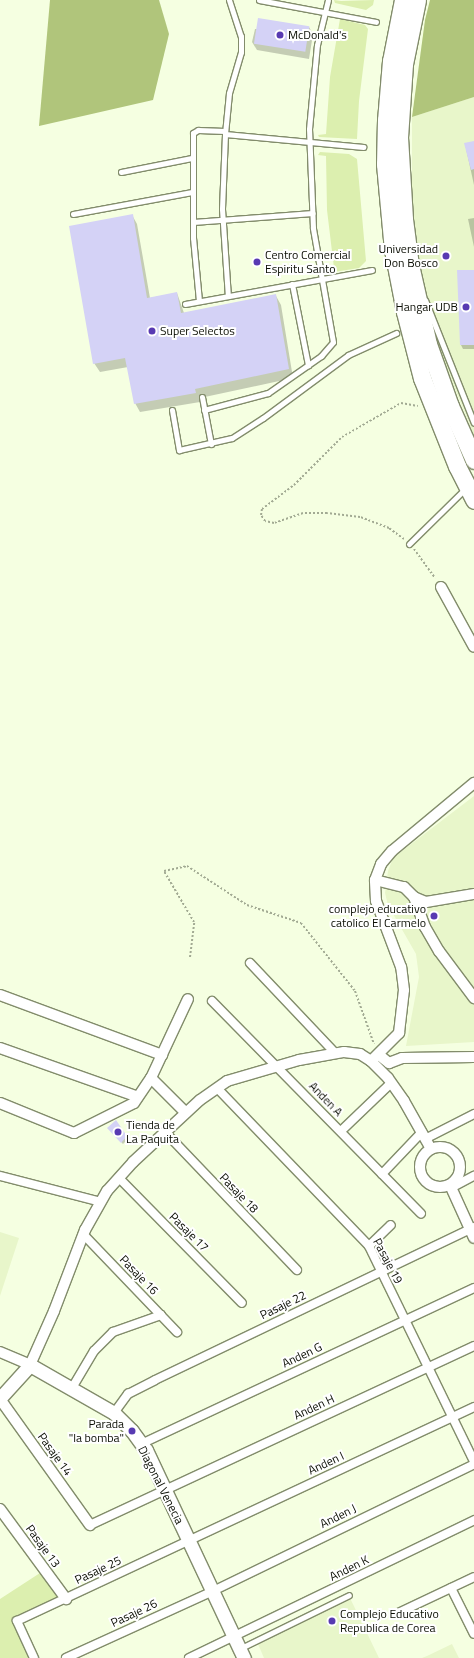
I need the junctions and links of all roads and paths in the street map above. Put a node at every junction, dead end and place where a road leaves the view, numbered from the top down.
1 (229, 0) edge
2 (260, 0) edge
3 (328, 0) edge
4 (403, 0) edge
5 (417, 0) edge
6 (325, 12) junction
7 (376, 22) dead end
8 (225, 133) junction
9 (310, 144) junction
10 (363, 148) dead end
11 (192, 158) junction
12 (121, 172) dead end
13 (192, 192) junction
14 (313, 213) junction
15 (73, 214) dead end
16 (222, 220) junction
17 (193, 222) junction
18 (410, 265) junction
19 (372, 270) dead end
20 (322, 279) junction
21 (292, 284) junction
22 (228, 296) junction
23 (199, 301) junction
24 (185, 304) dead end
25 (396, 333) dead end
26 (308, 365) junction
27 (202, 398) dead end
28 (433, 408) junction
29 (172, 410) dead end
30 (204, 410) junction
31 (474, 423) edge
32 (211, 444) junction
33 (474, 460) edge
34 (471, 493) edge
35 (409, 544) junction
36 (441, 587) joint
37 (474, 646) edge
38 (474, 783) edge
39 (375, 880) junction
40 (474, 894) edge
41 (414, 897) junction
42 (190, 957) dead end
43 (250, 963) dead end
44 (0, 995) edge
45 (474, 998) edge
46 (188, 999) dead end
47 (212, 1001) dead end
48 (0, 1048) edge
49 (336, 1054) junction
50 (162, 1055) junction
51 (474, 1057) edge
52 (375, 1058) junction
53 (277, 1065) junction
54 (151, 1078) junction
55 (391, 1083) junction
56 (217, 1088) junction
57 (138, 1097) junction
58 (0, 1103) edge
59 (186, 1113) junction
60 (474, 1114) edge
61 (165, 1132) junction
62 (341, 1132) junction
63 (424, 1135) junction
64 (431, 1149) junction
65 (382, 1174) junction
66 (0, 1176) edge
67 (474, 1176) edge
68 (119, 1178) junction
69 (450, 1186) junction
70 (101, 1202) junction
71 (421, 1214) dead end
72 (391, 1225) dead end
73 (473, 1232) edge
74 (83, 1234) junction
75 (369, 1246) junction
76 (297, 1270) dead end
77 (381, 1271) junction
78 (474, 1288) edge
79 (242, 1303) dead end
80 (161, 1315) junction
81 (405, 1320) junction
82 (177, 1332) dead end
83 (474, 1346) edge
84 (0, 1352) edge
85 (30, 1365) junction
86 (428, 1368) junction
87 (72, 1388) junction
88 (0, 1399) edge
89 (474, 1407) edge
90 (114, 1413) junction
91 (453, 1417) junction
92 (141, 1444) junction
93 (474, 1463) edge
94 (165, 1489) junction
95 (0, 1509) edge
96 (474, 1520) edge
97 (90, 1525) joint
98 (189, 1541) junction
99 (474, 1577) edge
100 (451, 1588) junction
101 (213, 1591) junction
102 (349, 1595) dead end
103 (66, 1599) junction
104 (398, 1613) dead end
105 (474, 1634) edge
106 (240, 1648) edge
107 (34, 1658) edge
108 (66, 1658) edge
109 (189, 1658) edge

1 - 8 lane
2 - 6 lane
3 - 6 lane
4 - 28 highway
5 - 18 highway
6 - 7 lane
6 - 9 lane
8 - 9 lane
8 - 11 lane
8 - 16 lane
9 - 10 lane
9 - 14 lane
11 - 12 lane
11 - 13 lane
13 - 15 lane
13 - 17 lane
14 - 16 lane
14 - 20 lane
16 - 17 lane
16 - 22 lane
17 - 23 lane
18 - 31 lane
18 - 33 highway
19 - 20 lane
20 - 21 lane
20 - 26 lane
21 - 22 lane
21 - 26 lane
22 - 23 lane
23 - 24 lane
25 - 32 lane
26 - 30 lane
27 - 30 lane
28 - 34 highway
28 - 35 path
29 - 32 lane
30 - 32 lane
34 - 35 lane
35 - 36 path
36 - 37 street
38 - 39 street
39 - 41 street
39 - 52 street
40 - 41 street
41 - 45 street
42 - 52 path
43 - 49 street
44 - 50 street
46 - 50 street
47 - 53 street, Anden A
48 - 57 street
49 - 52 street
49 - 53 street
50 - 54 street
51 - 52 street
52 - 55 street
53 - 56 street
53 - 62 street, Anden A
54 - 57 street
54 - 59 street
55 - 62 street
55 - 63 street
56 - 59 street
56 - 75 street, Pasaje 19
57 - 58 street
59 - 61 street
60 - 63 street
61 - 68 street
61 - 76 street, Pasaje 18
62 - 65 street, Anden A
63 - 64 street
63 - 65 street
64 - 69 street
64 - 69 street
65 - 71 street, Anden A
66 - 70 street
67 - 69 street
68 - 70 street
68 - 79 street, Pasaje 17
69 - 73 street
70 - 74 street
72 - 75 street
73 - 77 street, Pasaje 22
74 - 80 street, Pasaje 16
74 - 85 street
75 - 77 street, Pasaje 19
77 - 81 street, Pasaje 19
77 - 90 street, Pasaje 22
78 - 81 street, Anden G
80 - 82 street, Pasaje 16
80 - 87 street
81 - 86 street, Pasaje 19
81 - 92 street, Anden G
83 - 86 street, Anden H
84 - 85 street, Diagonal Venecia
85 - 87 street, Diagonal Venecia
85 - 88 street
86 - 91 street, Pasaje 19
86 - 94 street, Anden H
87 - 90 street, Diagonal Venecia
88 - 97 street, Pasaje 14
89 - 91 street, Anden I
90 - 92 street, Diagonal Venecia
91 - 93 street, Pasaje 19
91 - 98 street, Anden I
92 - 94 street, Diagonal Venecia
93 - 101 street, Anden J
94 - 97 street, Anden H
94 - 98 street, Diagonal Venecia
95 - 103 street, Pasaje 13
96 - 106 street, Anden K
98 - 101 street, Diagonal Venecia
98 - 103 street, Pasaje 25
99 - 100 street
100 - 104 street
100 - 105 street
101 - 106 street, Diagonal Venecia
101 - 108 street, Pasaje 26
102 - 106 lane
103 - 107 street, Pasaje 25
106 - 109 street, Anden K

